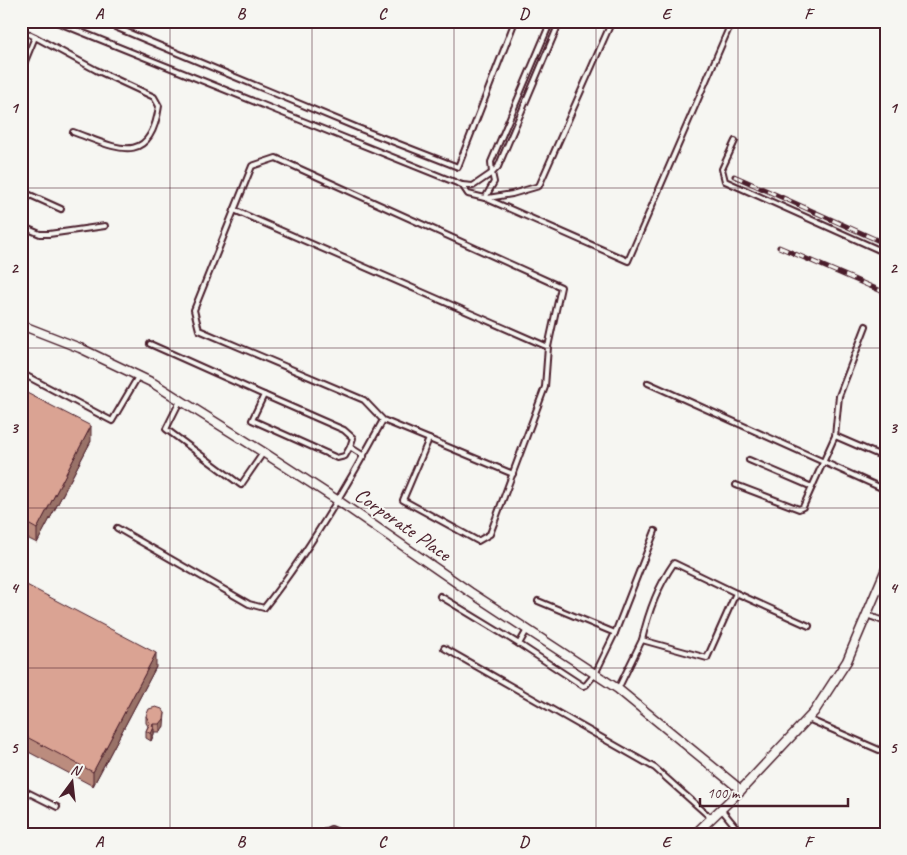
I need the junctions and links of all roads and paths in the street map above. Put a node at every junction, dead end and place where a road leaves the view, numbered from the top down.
1 (54, 21) edge
2 (108, 21) edge
3 (515, 21) edge
4 (551, 21) edge
5 (560, 21) edge
6 (612, 21) edge
7 (732, 21) edge
8 (21, 30) edge
9 (35, 37) junction
10 (21, 71) edge
11 (73, 132) dead end
12 (735, 140) dead end
13 (492, 173) junction
14 (462, 185) junction
15 (21, 191) edge
16 (485, 198) junction
17 (61, 209) dead end
18 (234, 210) junction
19 (21, 226) edge
20 (105, 226) dead end
21 (886, 253) edge
22 (21, 325) edge
23 (866, 326) dead end
24 (150, 344) dead end
25 (548, 347) junction
26 (21, 373) edge
27 (138, 375) junction
28 (648, 383) dead end
29 (264, 395) junction
30 (181, 400) junction
31 (383, 420) junction
32 (835, 436) junction
33 (429, 439) junction
34 (350, 448) junction
35 (263, 452) junction
36 (364, 456) junction
37 (886, 458) edge
38 (749, 460) dead end
39 (822, 462) junction
40 (513, 474) junction
41 (736, 485) dead end
42 (812, 486) junction
43 (886, 490) edge
44 (337, 500) junction
45 (117, 528) dead end
46 (655, 531) dead end
47 (885, 572) edge
48 (736, 593) junction
49 (440, 596) dead end
50 (538, 601) dead end
51 (866, 614) junction
52 (886, 622) edge
53 (809, 626) dead end
54 (527, 630) junction
55 (615, 633) junction
56 (642, 640) junction
57 (520, 644) junction
58 (444, 648) dead end
59 (595, 674) junction
60 (618, 689) junction
61 (808, 719) junction
62 (886, 753) edge
63 (21, 789) edge
64 (741, 790) junction
65 (57, 807) dead end
66 (721, 809) junction
67 (711, 818) junction
68 (318, 834) edge
69 (343, 834) edge
70 (695, 834) edge
71 (734, 834) edge

1 - 14 lane
2 - 3 lane
4 - 13 lane
5 - 13 lane
6 - 16 lane
7 - 16 lane
8 - 9 lane
9 - 10 lane
9 - 11 lane
12 - 21 lane
13 - 14 lane
13 - 16 lane
14 - 16 lane
15 - 17 lane
18 - 25 lane
18 - 25 lane
18 - 31 lane
19 - 20 lane
22 - 27 street, Corporate Place
23 - 32 lane
24 - 29 lane
25 - 40 lane
26 - 27 lane
27 - 30 street, Corporate Place
28 - 39 lane
29 - 34 lane
29 - 34 lane
30 - 35 street, Corporate Place
30 - 35 lane
31 - 33 lane
31 - 36 lane
32 - 37 lane
32 - 39 lane
33 - 40 lane
33 - 40 lane
34 - 36 lane
35 - 44 street, Corporate Place
36 - 44 lane
38 - 42 lane
39 - 42 lane
39 - 43 lane
41 - 42 lane
44 - 45 lane
44 - 54 street, Corporate Place
46 - 55 lane
47 - 51 street
48 - 53 lane
48 - 56 lane
48 - 56 lane
49 - 57 lane
50 - 55 lane
51 - 52 lane
51 - 61 street
54 - 57 lane
54 - 59 street, Corporate Place
55 - 59 lane
56 - 60 lane
57 - 59 lane
58 - 67 lane
59 - 60 street, Corporate Place
60 - 64 street, Corporate Place
61 - 62 lane
61 - 64 street
63 - 65 lane
64 - 66 street
66 - 67 street
66 - 71 lane
67 - 70 street
68 - 69 lane

